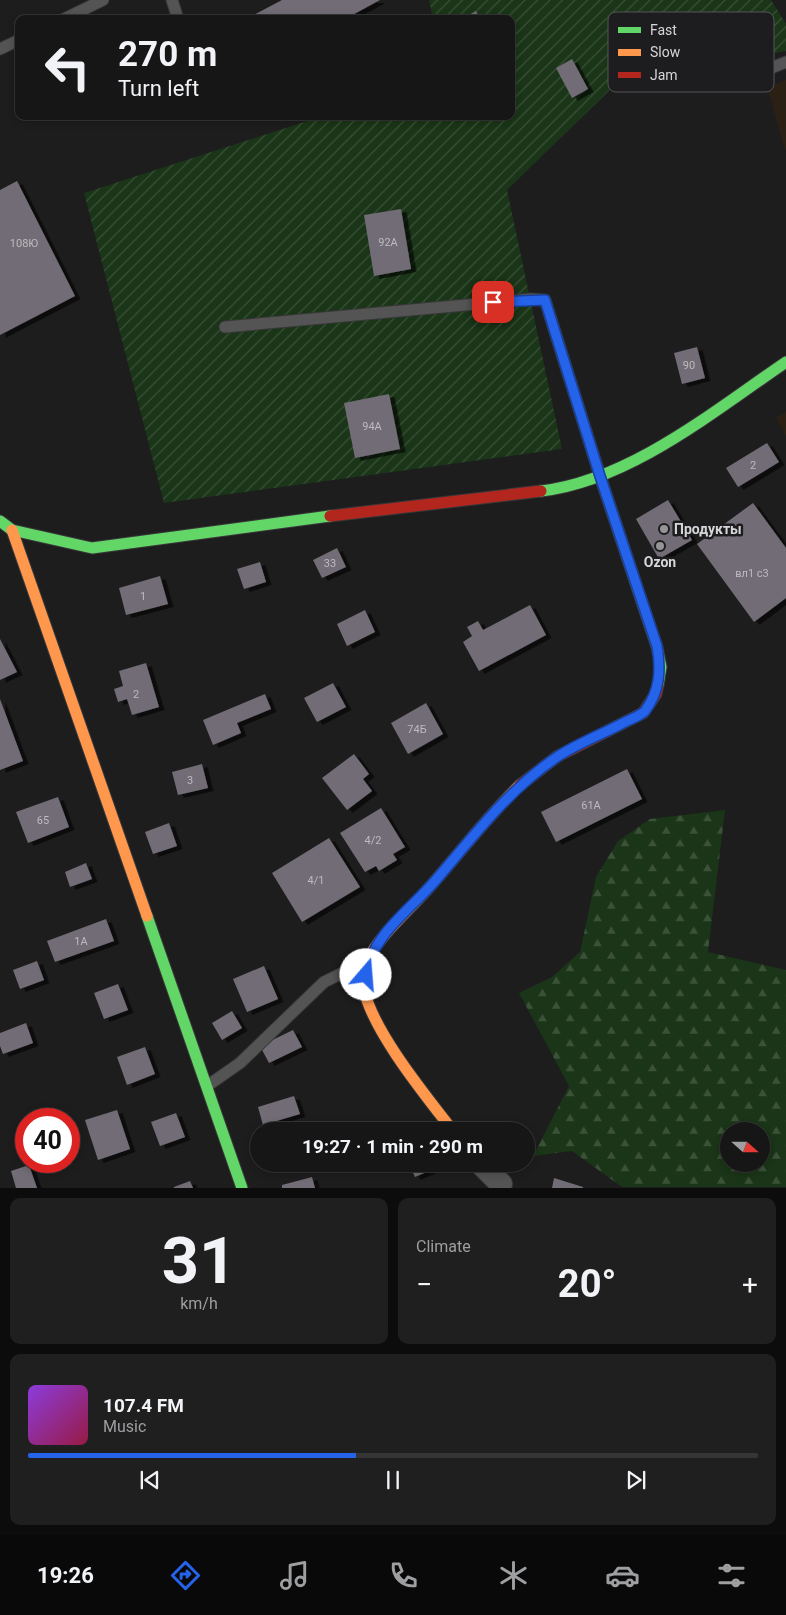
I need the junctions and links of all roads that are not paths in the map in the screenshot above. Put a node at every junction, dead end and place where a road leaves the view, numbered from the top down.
1 (103, 0) edge
2 (172, 0) edge
3 (72, 15) edge
4 (177, 15) edge
5 (15, 42) edge
6 (0, 49) edge
7 (786, 62) edge
8 (774, 67) edge
9 (225, 327) dead end
10 (786, 362) edge
11 (600, 476) junction
12 (0, 522) edge
13 (12, 530) junction
14 (368, 960) junction
15 (207, 1086) junction
16 (446, 1122) edge
17 (490, 1172) edge
18 (506, 1186) edge
19 (242, 1188) edge

1 - 3 lane
2 - 4 lane
5 - 6 lane
7 - 8 lane
9 - 11 lane
10 - 11 street
11 - 13 street
11 - 14 street
12 - 13 street
13 - 15 street
14 - 15 lane
14 - 16 street
15 - 19 street
17 - 18 street

